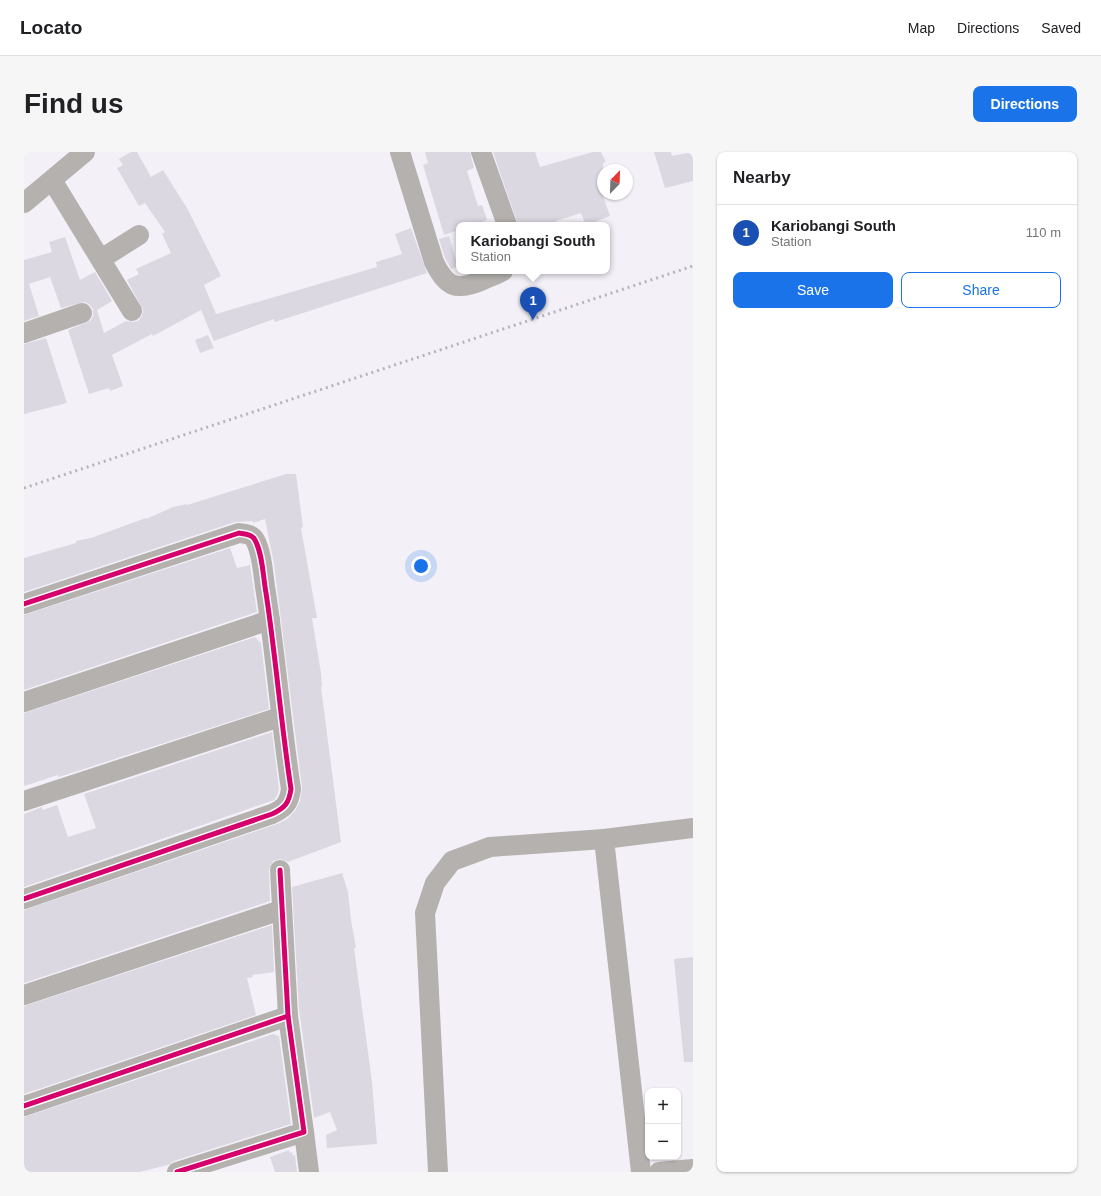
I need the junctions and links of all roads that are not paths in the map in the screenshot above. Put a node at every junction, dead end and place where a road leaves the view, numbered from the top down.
1 (85, 152) edge
2 (400, 152) edge
3 (481, 152) edge
4 (52, 180) junction
5 (24, 204) edge
6 (506, 222) edge
7 (139, 236) dead end
8 (101, 259) junction
9 (496, 274) edge
10 (132, 311) dead end
11 (82, 313) dead end
12 (24, 333) edge
13 (24, 604) edge
14 (270, 620) junction
15 (24, 702) edge
16 (280, 717) junction
17 (24, 801) edge
18 (693, 828) edge
19 (604, 839) junction
20 (280, 870) dead end
21 (24, 899) edge
22 (281, 910) junction
23 (24, 995) edge
24 (288, 1016) junction
25 (24, 1106) edge
26 (304, 1132) junction
27 (693, 1169) edge
28 (177, 1172) edge
29 (309, 1172) edge
30 (438, 1172) edge
31 (641, 1172) edge
32 (659, 1172) edge

1 - 4 street
2 - 9 street
3 - 6 street
4 - 5 street
4 - 8 street
7 - 8 street
8 - 10 street
11 - 12 street
13 - 14 street
14 - 15 street
14 - 16 street
16 - 17 street
16 - 21 street
18 - 19 street
19 - 30 street
19 - 31 street
20 - 22 street
22 - 23 street
22 - 24 street
24 - 25 street
24 - 26 street
26 - 28 street
26 - 29 street
27 - 32 street

